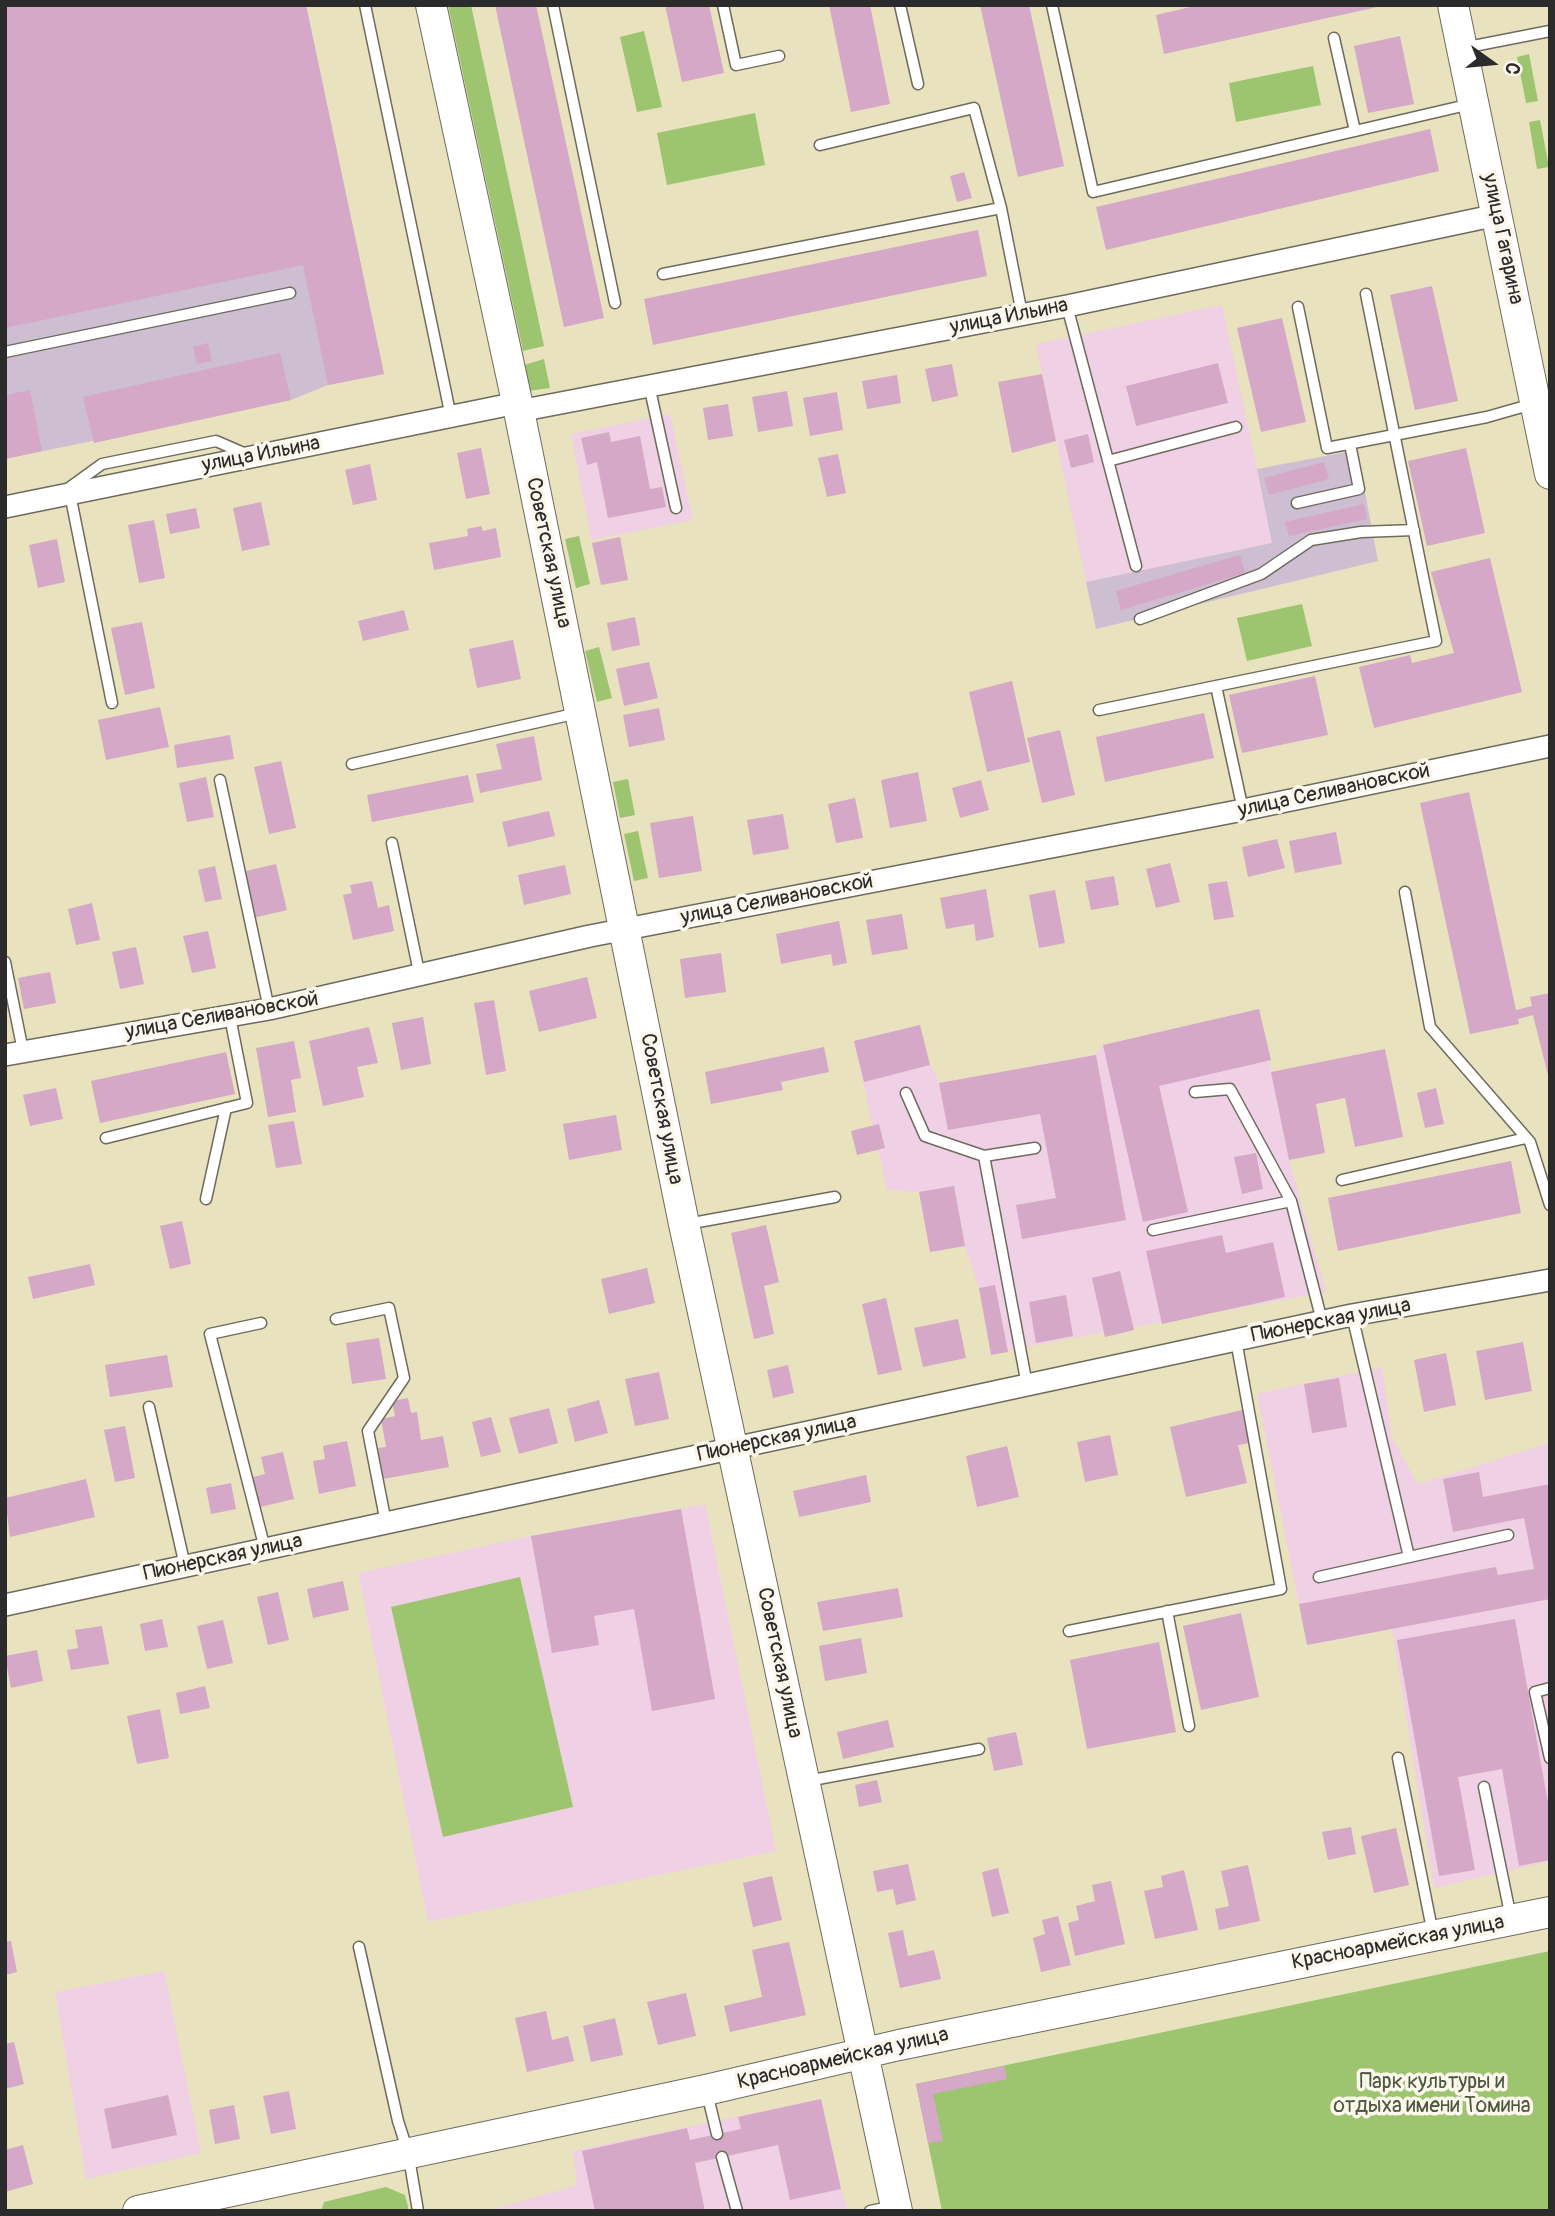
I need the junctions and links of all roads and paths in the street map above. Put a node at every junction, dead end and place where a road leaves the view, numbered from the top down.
1 (365, 5) edge
2 (431, 5) edge
3 (552, 5) edge
4 (723, 5) edge
5 (900, 5) edge
6 (1453, 5) edge
7 (1054, 6) edge
8 (1550, 31) edge
9 (1334, 38) dead end
10 (1462, 49) junction
11 (779, 56) dead end
12 (918, 84) dead end
13 (1474, 103) junction
14 (1355, 131) junction
15 (820, 145) dead end
16 (1001, 208) junction
17 (1497, 215) junction
18 (663, 274) dead end
19 (290, 293) dead end
20 (1366, 294) dead end
21 (615, 303) dead end
22 (1067, 306) junction
23 (1298, 307) dead end
24 (1022, 314) junction
25 (5, 352) edge
26 (649, 385) junction
27 (1543, 401) edge
28 (518, 407) junction
29 (451, 416) junction
30 (1236, 427) dead end
31 (1395, 435) junction
32 (1350, 444) junction
33 (1108, 461) junction
34 (1550, 474) edge
35 (63, 495) junction
36 (1297, 503) dead end
37 (5, 507) edge
38 (676, 508) dead end
39 (1414, 530) junction
40 (1136, 566) dead end
41 (1139, 619) dead end
42 (1216, 685) junction
43 (113, 703) dead end
44 (1099, 710) dead end
45 (581, 712) junction
46 (1550, 746) edge
47 (352, 764) dead end
48 (220, 780) dead end
49 (1243, 810) junction
50 (392, 843) dead end
51 (1405, 892) dead end
52 (626, 929) junction
53 (5, 962) edge
54 (420, 977) junction
55 (269, 1009) junction
56 (230, 1017) junction
57 (14, 1053) edge
58 (1195, 1091) dead end
59 (906, 1094) dead end
60 (226, 1108) junction
61 (106, 1138) dead end
62 (1526, 1138) junction
63 (1034, 1148) dead end
64 (984, 1156) junction
65 (1342, 1180) dead end
66 (835, 1197) dead end
67 (206, 1199) dead end
68 (1291, 1201) junction
69 (1550, 1205) edge
70 (684, 1224) junction
71 (1153, 1230) dead end
72 (1550, 1280) edge
73 (1352, 1315) junction
74 (336, 1318) dead end
75 (1322, 1321) junction
76 (261, 1322) dead end
77 (1236, 1340) junction
78 (1027, 1385) junction
79 (149, 1407) dead end
80 (733, 1448) junction
81 (386, 1523) junction
82 (1508, 1535) dead end
83 (265, 1549) junction
84 (1409, 1556) junction
85 (185, 1566) junction
86 (1319, 1577) dead end
87 (5, 1605) edge
88 (1167, 1611) junction
89 (1069, 1631) dead end
90 (1550, 1688) edge
91 (1189, 1726) dead end
92 (979, 1749) dead end
93 (1398, 1758) dead end
94 (1550, 1758) edge
95 (804, 1781) junction
96 (1484, 1787) dead end
97 (1550, 1913) edge
98 (1512, 1920) junction
99 (1433, 1934) junction
100 (359, 1947) dead end
101 (862, 2053) junction
102 (706, 2090) junction
103 (717, 2134) dead end
104 (408, 2152) junction
105 (722, 2157) dead end
106 (888, 2209) edge
107 (138, 2211) edge
108 (418, 2211) edge
109 (737, 2211) edge

1 - 29 lane
2 - 28 street, Советская улица
3 - 21 lane
4 - 11 lane
5 - 12 lane
6 - 10 street, улица Гагарина
7 - 14 lane
8 - 10 lane
9 - 14 lane
10 - 13 street, улица Гагарина
13 - 14 lane
13 - 17 street, улица Гагарина
15 - 16 lane
16 - 18 lane
16 - 24 lane
17 - 22 street, улица Ильина
17 - 27 street, улица Гагарина
19 - 25 lane
20 - 31 lane
22 - 24 street, улица Ильина
22 - 33 lane
23 - 32 lane
24 - 26 street, улица Ильина
26 - 28 street, улица Ильина
26 - 38 lane
27 - 31 lane
27 - 34 street, улица Гагарина
28 - 29 street, улица Ильина
28 - 45 street, Советская улица
29 - 35 street, улица Ильина
30 - 33 lane
31 - 32 lane
31 - 39 lane
32 - 36 lane
33 - 40 lane
35 - 37 street, улица Ильина
35 - 43 lane
39 - 41 lane
39 - 42 lane
42 - 44 lane
42 - 49 lane
45 - 47 lane
45 - 52 street, Советская улица
46 - 49 street, улица Селивановской
48 - 55 lane
49 - 52 street, улица Селивановской
50 - 54 lane
51 - 62 lane
52 - 54 street, улица Селивановской
52 - 70 street, Советская улица
53 - 57 lane
54 - 55 street, улица Селивановской
55 - 56 street, улица Селивановской
56 - 57 street, улица Селивановской
56 - 60 lane
58 - 68 lane
59 - 64 lane
60 - 61 lane
60 - 67 lane
62 - 65 lane
62 - 69 lane
63 - 64 lane
64 - 78 lane
66 - 70 lane
68 - 71 lane
68 - 75 lane
70 - 80 street, Советская улица
72 - 73 street, Пионерская улица
73 - 75 street, Пионерская улица
73 - 84 lane
74 - 81 lane
75 - 77 street, Пионерская улица
76 - 83 lane
77 - 78 street, Пионерская улица
77 - 88 lane
78 - 80 street, Пионерская улица
79 - 85 lane
80 - 81 street, Пионерская улица
80 - 95 street, Советская улица
81 - 83 street, Пионерская улица
82 - 84 lane
83 - 85 street, Пионерская улица
84 - 86 lane
85 - 87 street, Пионерская улица
88 - 89 lane
88 - 91 lane
90 - 94 lane
92 - 95 lane
93 - 99 lane
95 - 101 street, Советская улица
96 - 98 lane
97 - 98 street, Красноармейская улица
98 - 99 street, Красноармейская улица
99 - 101 street, Красноармейская улица
100 - 104 lane
101 - 102 street, Красноармейская улица
101 - 106 street, Советская улица
102 - 103 lane
102 - 104 street, Красноармейская улица
104 - 107 street, Красноармейская улица
104 - 108 lane
105 - 109 lane

